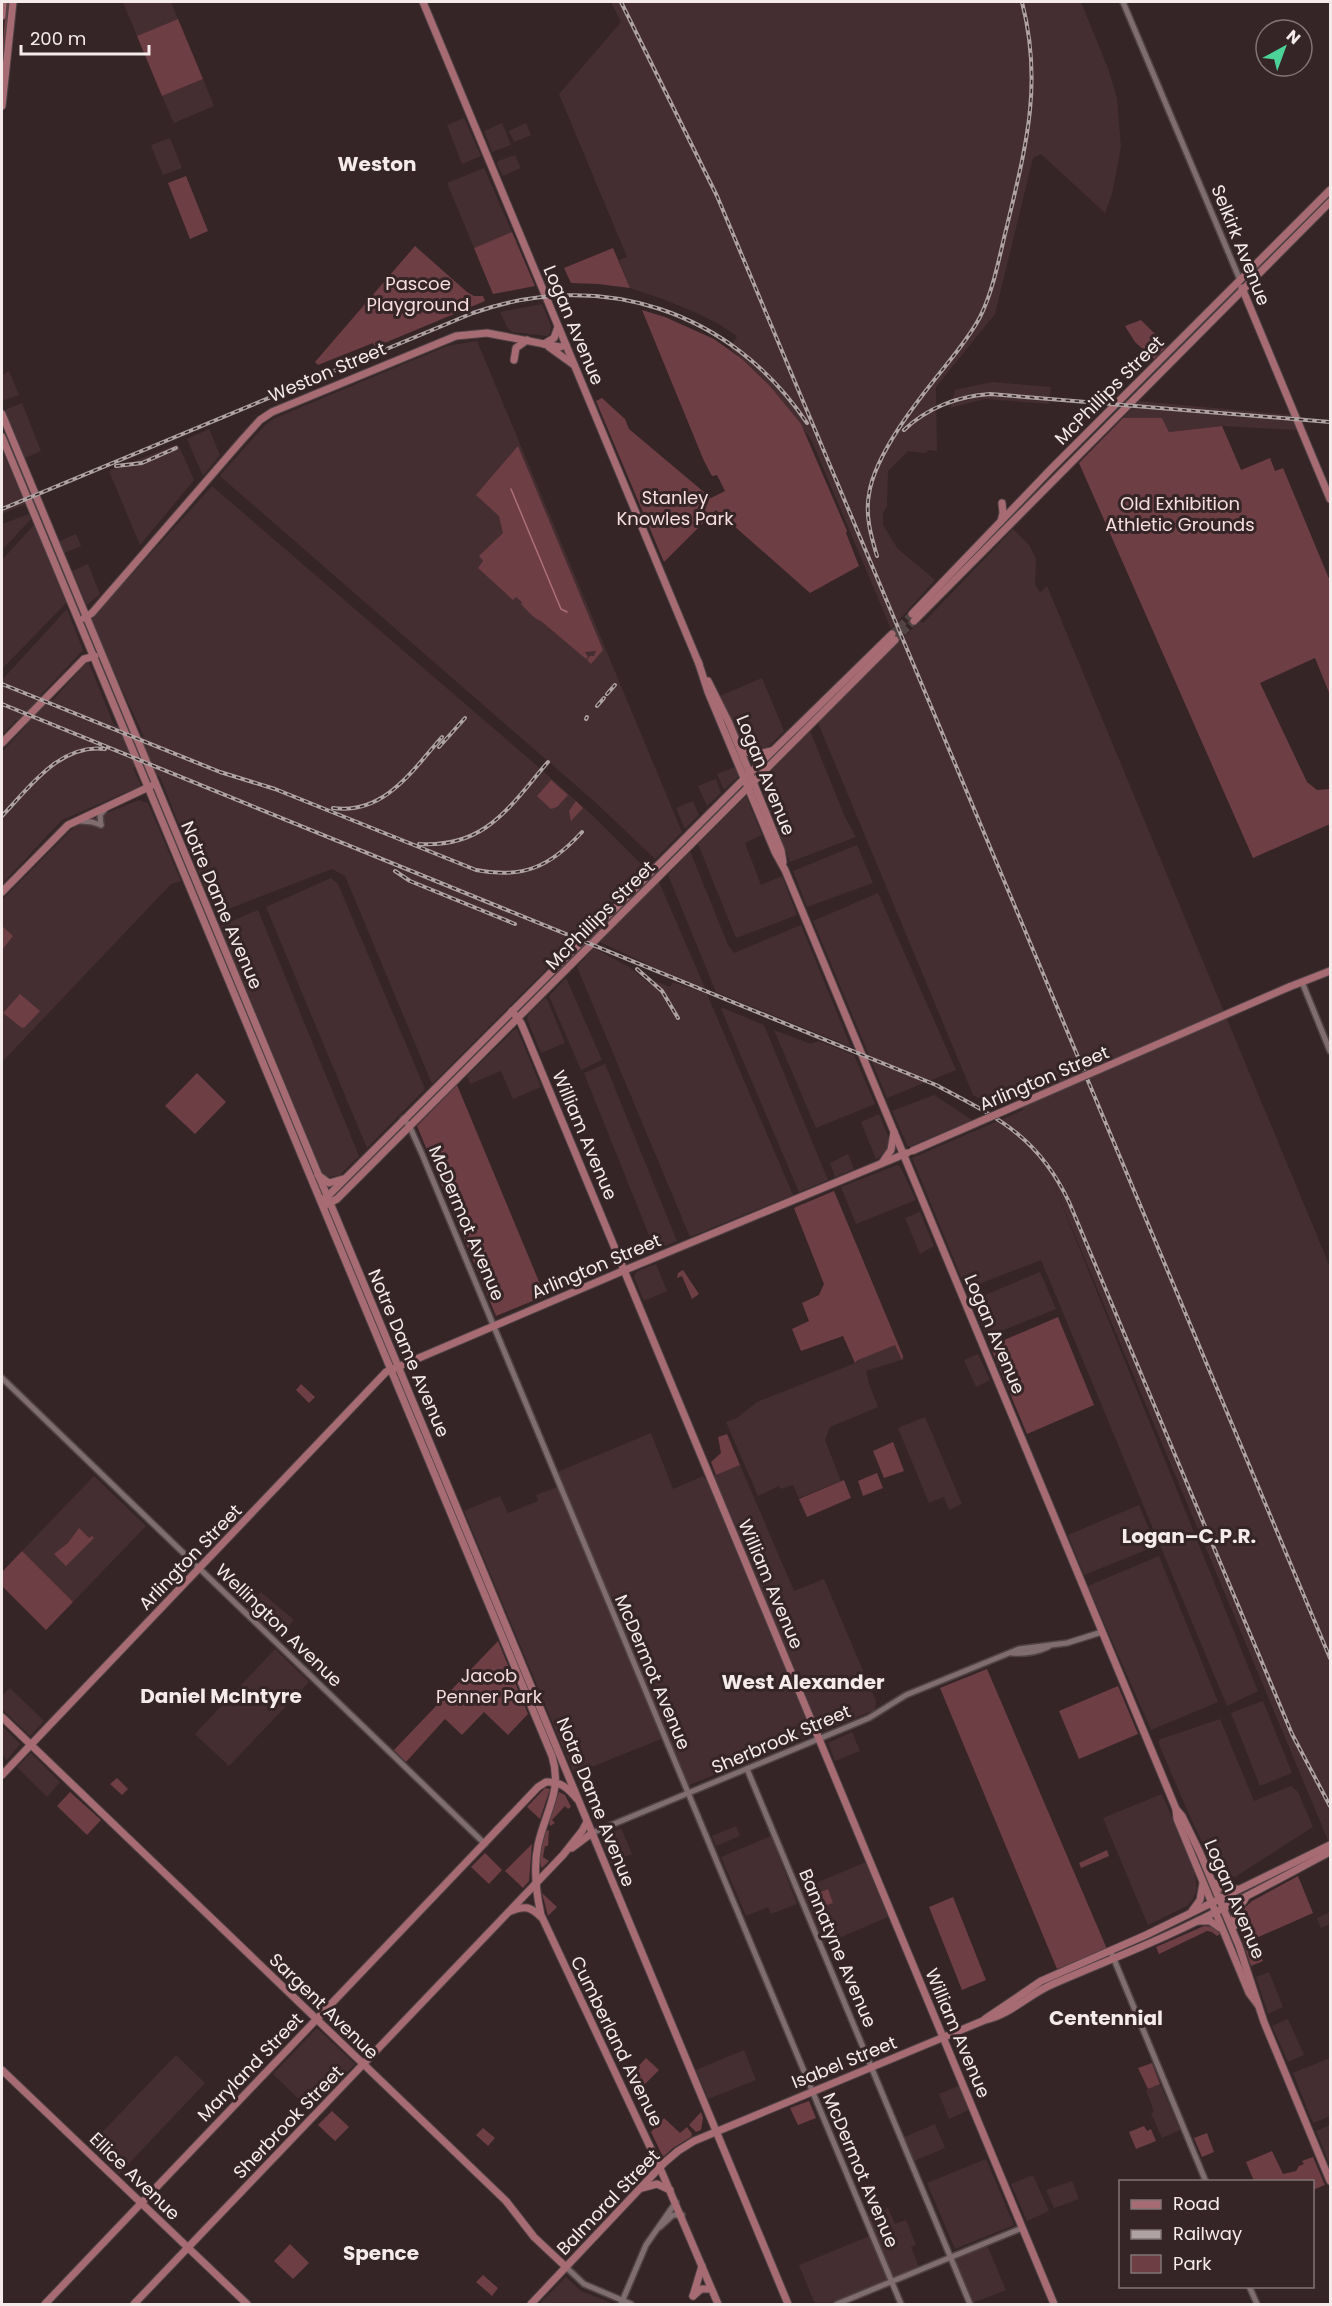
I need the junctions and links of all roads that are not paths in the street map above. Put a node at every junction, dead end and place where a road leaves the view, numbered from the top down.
1 (3, 2) edge
2 (14, 2) edge
3 (423, 2) edge
4 (1123, 2) edge
5 (2, 16) edge
6 (2, 106) edge
7 (1330, 190) edge
8 (1330, 202) edge
9 (1240, 280) junction
10 (1243, 291) junction
11 (1225, 308) junction
12 (1252, 312) junction
13 (1195, 325) junction
14 (558, 327) junction
15 (1202, 332) junction
16 (528, 340) junction
17 (544, 344) junction
18 (566, 345) junction
19 (514, 360) dead end
20 (574, 365) junction
21 (2, 414) edge
22 (1096, 426) junction
23 (1100, 434) junction
24 (2, 437) edge
25 (1052, 469) junction
26 (1058, 476) junction
27 (1330, 499) edge
28 (1002, 503) dead end
29 (1002, 521) junction
30 (82, 618) junction
31 (101, 655) junction
32 (92, 657) junction
33 (698, 661) junction
34 (2, 743) edge
35 (739, 748) junction
36 (774, 750) junction
37 (747, 775) junction
38 (154, 783) junction
39 (750, 784) junction
40 (148, 789) junction
41 (132, 796) junction
42 (154, 803) junction
43 (106, 807) junction
44 (73, 821) junction
45 (2, 892) edge
46 (1330, 971) edge
47 (1302, 982) junction
48 (512, 1011) junction
49 (518, 1018) junction
50 (1330, 1051) edge
51 (403, 1119) junction
52 (409, 1125) junction
53 (894, 1131) junction
54 (904, 1155) junction
55 (878, 1167) junction
56 (317, 1174) junction
57 (348, 1176) junction
58 (325, 1202) junction
59 (625, 1270) junction
60 (493, 1325) junction
61 (393, 1368) junction
62 (2, 1378) edge
63 (199, 1569) junction
64 (1102, 1632) junction
65 (2, 1717) edge
66 (820, 1740) junction
67 (30, 1745) junction
68 (747, 1769) junction
69 (2, 1775) edge
70 (557, 1783) junction
71 (688, 1794) junction
72 (578, 1801) junction
73 (1176, 1809) junction
74 (587, 1822) junction
75 (592, 1833) junction
76 (485, 1844) junction
77 (1330, 1845) edge
78 (1330, 1852) edge
79 (563, 1855) junction
80 (1308, 1861) junction
81 (1203, 1880) junction
82 (1212, 1880) junction
83 (536, 1884) junction
84 (1248, 1887) junction
85 (1247, 1896) junction
86 (1212, 1903) junction
87 (1221, 1904) junction
88 (1215, 1911) junction
89 (509, 1912) junction
90 (1189, 1914) junction
91 (543, 1919) junction
92 (1195, 1921) junction
93 (1225, 1934) junction
94 (1239, 1946) junction
95 (1112, 1955) junction
96 (1258, 2005) junction
97 (317, 2019) junction
98 (943, 2037) junction
99 (364, 2064) junction
100 (872, 2067) junction
101 (2, 2070) edge
102 (812, 2091) junction
103 (716, 2132) junction
104 (660, 2168) junction
105 (1206, 2180) edge
106 (1330, 2181) edge
107 (639, 2190) junction
108 (670, 2190) junction
109 (676, 2202) junction
110 (141, 2203) junction
111 (681, 2215) junction
112 (659, 2228) junction
113 (1022, 2228) junction
114 (188, 2248) junction
115 (951, 2257) junction
116 (702, 2266) junction
117 (566, 2267) junction
118 (892, 2281) junction
119 (1250, 2288) edge
120 (711, 2289) junction
121 (693, 2296) junction
122 (622, 2303) edge
123 (45, 2304) edge
124 (135, 2304) edge
125 (247, 2304) edge
126 (531, 2304) edge
127 (631, 2304) edge
128 (690, 2304) edge
129 (718, 2304) edge
130 (788, 2304) edge
131 (837, 2304) edge
132 (901, 2304) edge
133 (970, 2304) edge
134 (1054, 2304) edge
135 (1257, 2304) edge

1 - 5 main road
2 - 6 main road
3 - 14 main road, Logan Avenue
4 - 9 street, Selkirk Avenue
7 - 9 main road, McPhillips Street
8 - 10 main road, McPhillips Street
9 - 10 main road, Selkirk Avenue
9 - 13 main road, McPhillips Street
10 - 11 main road, McPhillips Street
10 - 12 main road, Selkirk Avenue
11 - 12 main road
11 - 15 main road, McPhillips Street
12 - 27 main road, Selkirk Avenue
13 - 15 main road
13 - 22 main road, McPhillips Street
14 - 17 main road
14 - 18 main road, Logan Avenue
15 - 23 main road, McPhillips Street
16 - 17 main road, Weston Street
16 - 19 main road
16 - 30 main road, Weston Street
17 - 18 main road, Weston Street
17 - 20 main road
18 - 20 main road, Logan Avenue
20 - 33 main road, Logan Avenue
21 - 30 main road, Notre Dame Avenue
22 - 23 main road
22 - 25 main road, McPhillips Street
23 - 26 main road, McPhillips Street
24 - 30 main road, Notre Dame Avenue
25 - 26 main road
25 - 29 main road, McPhillips Street
26 - 29 main road, McPhillips Street
28 - 29 main road
30 - 31 main road, Notre Dame Avenue
30 - 32 main road, Notre Dame Avenue
31 - 32 main road
31 - 38 main road, Notre Dame Avenue
32 - 34 main road
32 - 40 main road, Notre Dame Avenue
33 - 35 main road, Logan Avenue
33 - 37 main road, Logan Avenue
35 - 36 main road
35 - 37 main road, Logan Avenue
36 - 37 main road, McPhillips Street
36 - 39 main road, McPhillips Street
37 - 39 main road, Logan Avenue
37 - 48 main road, McPhillips Street
38 - 40 main road
38 - 56 main road, Notre Dame Avenue
39 - 49 main road, McPhillips Street
39 - 53 main road, Logan Avenue
40 - 41 main road
40 - 42 main road, Notre Dame Avenue
41 - 42 main road
41 - 43 main road
42 - 58 main road, Notre Dame Avenue
43 - 44 main road
43 - 44 street
44 - 45 main road
46 - 47 main road, Arlington Street
47 - 50 street
47 - 54 main road, Arlington Street, bridge
48 - 49 main road, William Avenue
48 - 51 main road, McPhillips Street
49 - 52 main road, McPhillips Street
49 - 59 main road, William Avenue
51 - 52 street, McDermot Avenue
51 - 57 main road, McPhillips Street
52 - 58 main road, McPhillips Street
52 - 60 street, McDermot Avenue
53 - 54 main road, Logan Avenue
53 - 55 main road
54 - 55 main road, Arlington Street
54 - 64 main road, Logan Avenue
55 - 59 main road, Arlington Street
56 - 57 main road
56 - 58 main road, Notre Dame Avenue
57 - 58 main road, McPhillips Street
58 - 61 main road, Notre Dame Avenue
59 - 60 main road, Arlington Street
59 - 66 main road, William Avenue
60 - 61 main road, Arlington Street
60 - 71 street, McDermot Avenue
61 - 63 main road, Arlington Street
61 - 70 main road, Notre Dame Avenue
61 - 72 main road, Notre Dame Avenue
62 - 63 street, Wellington Avenue
63 - 67 main road, Arlington Street
63 - 76 street, Wellington Avenue
64 - 66 street, Sherbrook Street
64 - 73 main road, Logan Avenue
65 - 67 main road, Sargent Avenue
66 - 68 street, Sherbrook Street
66 - 98 main road, William Avenue
67 - 69 main road, Arlington Street
67 - 97 main road, Sargent Avenue
68 - 71 street, Sherbrook Street
68 - 100 street, Bannatyne Avenue
70 - 72 main road
70 - 76 main road, Maryland Street
70 - 83 main road, Cumberland Avenue
71 - 75 street, Sherbrook Street
71 - 102 street, McDermot Avenue
72 - 74 main road, Notre Dame Avenue
73 - 81 main road, Logan Avenue
73 - 82 main road, Logan Avenue
74 - 75 main road, Notre Dame Avenue
74 - 79 main road, Sherbrook Street
75 - 79 main road, Sherbrook Street
75 - 103 main road, Notre Dame Avenue
76 - 97 main road, Maryland Street
77 - 80 main road
78 - 80 main road
79 - 83 main road, Sherbrook Street
80 - 84 main road
80 - 85 main road
81 - 86 main road, Logan Avenue
81 - 90 main road
82 - 84 main road
82 - 87 main road, Logan Avenue
83 - 89 main road, Sherbrook Street
83 - 91 main road, Cumberland Avenue
84 - 87 main road
85 - 87 main road
85 - 94 main road
86 - 87 main road, Isabel Street
86 - 88 main road, Logan Avenue
86 - 90 main road, Isabel Street
87 - 88 main road, Isabel Street
87 - 94 main road, Logan Avenue
88 - 92 main road, Isabel Street
88 - 93 main road, Logan Avenue
89 - 91 main road
89 - 99 main road, Sherbrook Street
90 - 95 main road, Isabel Street
91 - 104 main road, Cumberland Avenue
92 - 93 main road
92 - 95 main road, Isabel Street
93 - 96 main road, Logan Avenue
94 - 96 main road, Logan Avenue
95 - 98 main road, Isabel Street
95 - 105 street
96 - 106 main road, Logan Avenue
97 - 99 main road, Sargent Avenue
97 - 110 main road, Maryland Street
98 - 100 main road, Isabel Street
98 - 113 main road, William Avenue
99 - 114 main road, Sherbrook Street
99 - 117 main road, Sargent Avenue
100 - 102 main road, Isabel Street
100 - 115 street, Bannatyne Avenue
101 - 110 main road, Ellice Avenue
102 - 103 main road, Isabel Street
102 - 118 street, McDermot Avenue
103 - 104 main road, Balmoral Street
103 - 130 main road, Notre Dame Avenue
104 - 107 main road, Balmoral Street
104 - 108 main road, Cumberland Avenue
107 - 108 main road
107 - 117 main road, Balmoral Street
108 - 109 main road, Cumberland Avenue
109 - 111 main road, Cumberland Avenue
109 - 112 street
110 - 114 main road, Ellice Avenue
110 - 123 main road, Maryland Street
111 - 112 street
111 - 116 main road, Cumberland Avenue
112 - 122 street
113 - 115 street
113 - 134 main road, William Avenue
114 - 124 main road, Sherbrook Street
114 - 125 main road, Ellice Avenue
115 - 118 street
115 - 133 street, Bannatyne Avenue
116 - 120 main road, Cumberland Avenue
116 - 121 main road
117 - 122 street, Sargent Avenue
117 - 126 main road, Balmoral Street
118 - 131 street
118 - 132 street, McDermot Avenue
119 - 135 street
120 - 121 main road
120 - 129 main road, Cumberland Avenue
121 - 128 street
122 - 127 street, Sargent Avenue

